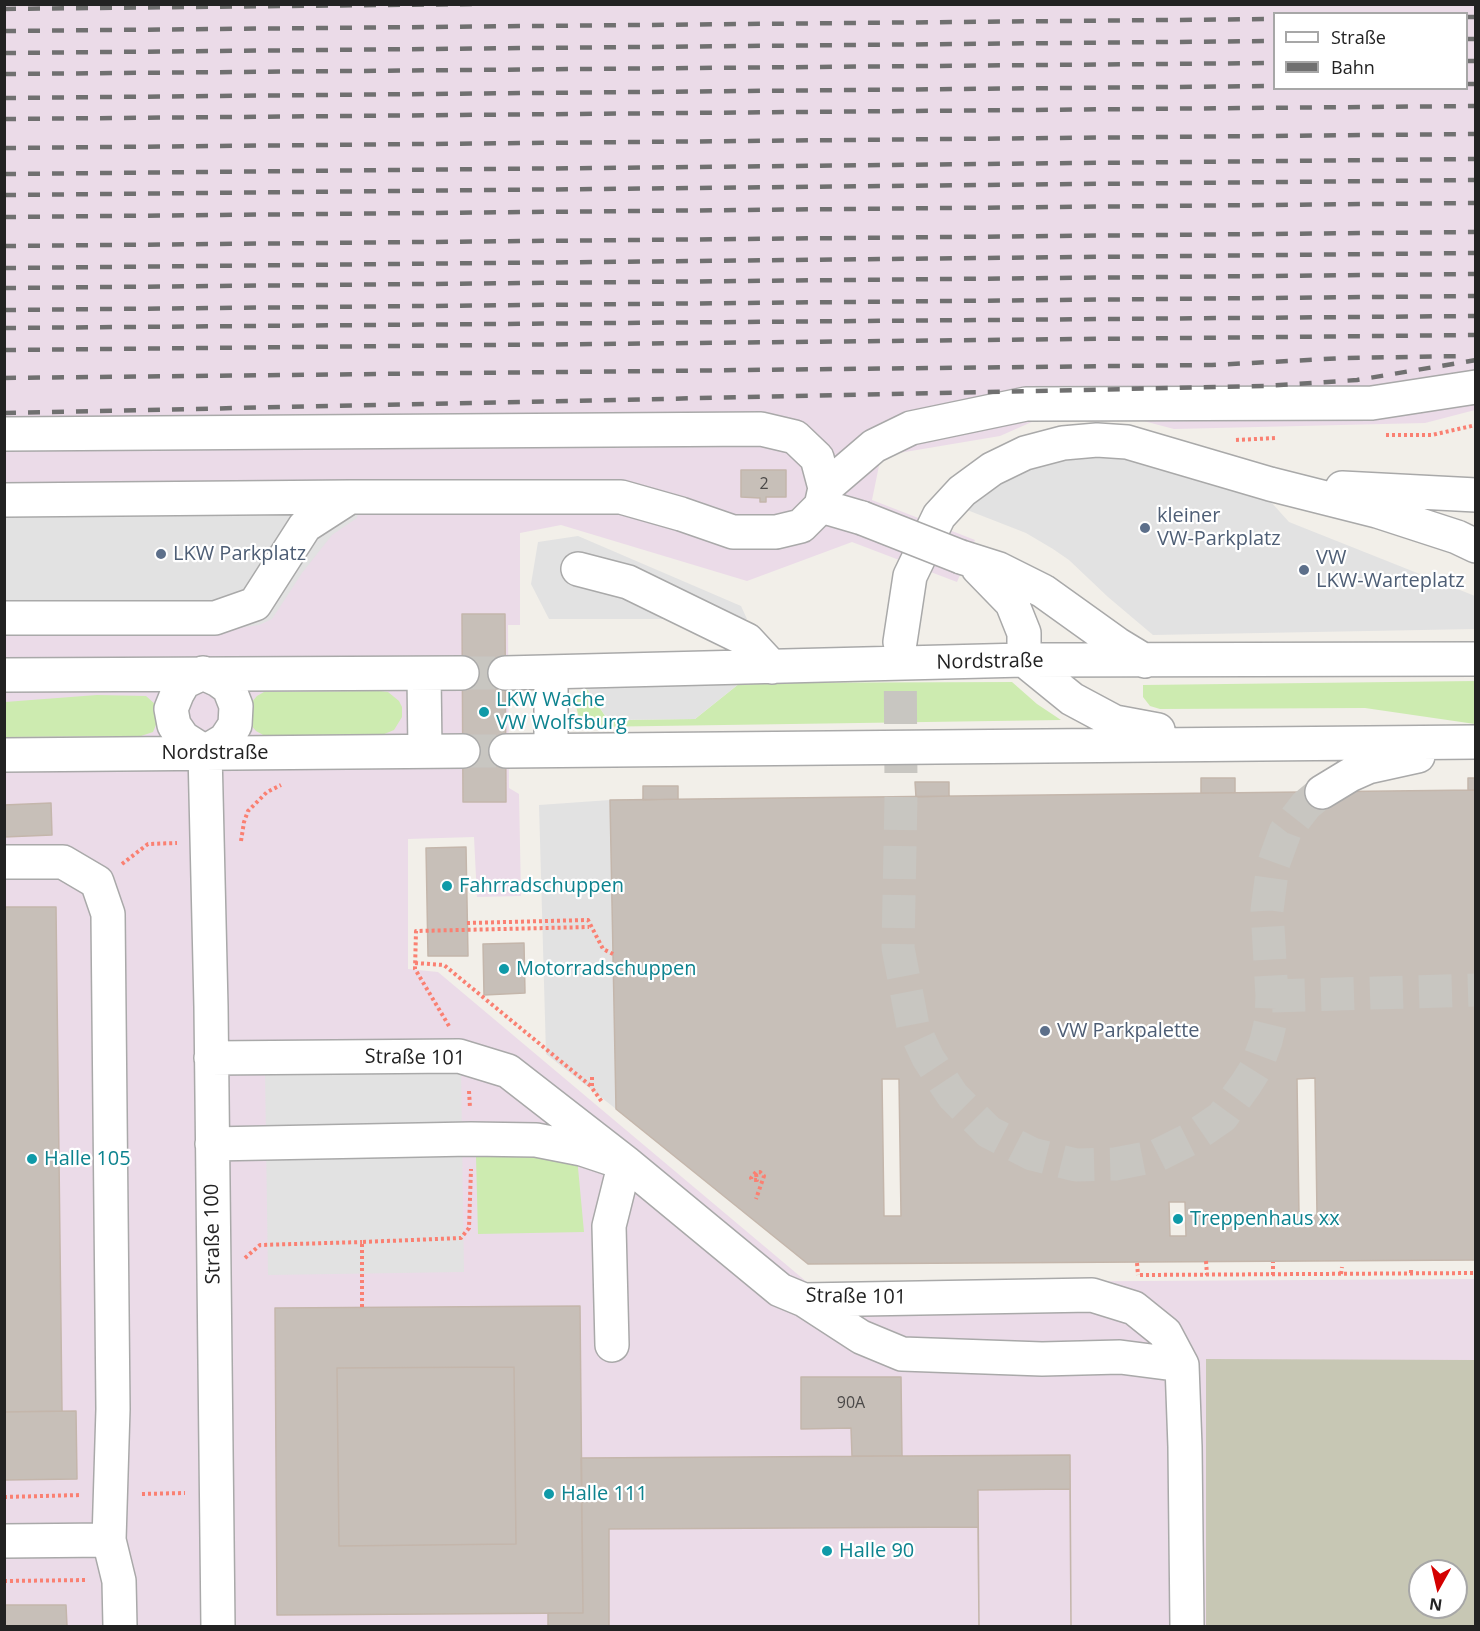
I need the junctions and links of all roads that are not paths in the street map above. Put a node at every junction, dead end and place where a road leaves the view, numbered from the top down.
1 (1476, 387) edge
2 (4, 434) edge
3 (1270, 484) junction
4 (1476, 495) edge
5 (823, 497) junction
6 (350, 498) junction
7 (4, 500) edge
8 (1476, 546) edge
9 (966, 559) junction
10 (578, 569) dead end
11 (4, 618) edge
12 (900, 642) tunnel mouth
13 (1476, 659) edge
14 (1024, 660) junction
15 (1144, 661) junction
16 (772, 667) junction
17 (551, 672) junction
18 (202, 673) junction
19 (506, 673) tunnel mouth
20 (462, 674) tunnel mouth
21 (4, 675) edge
22 (424, 675) junction
23 (1476, 742) edge
24 (1224, 743) junction
25 (551, 750) junction
26 (425, 751) junction
27 (463, 751) tunnel mouth
28 (506, 751) tunnel mouth
29 (205, 752) junction
30 (4, 755) edge
31 (1322, 792) tunnel mouth
32 (4, 862) edge
33 (211, 1058) junction
34 (212, 1144) junction
35 (625, 1162) junction
36 (804, 1300) junction
37 (612, 1345) dead end
38 (1182, 1365) junction
39 (109, 1540) junction
40 (4, 1541) edge
41 (120, 1626) edge
42 (218, 1626) edge
43 (1186, 1626) edge

1 - 5 street
2 - 5 street
3 - 4 street
3 - 8 street
3 - 12 street
5 - 6 street
5 - 9 street, bridge
6 - 7 street
6 - 11 street
9 - 14 street
9 - 15 street
10 - 16 street
13 - 15 street, Nordstraße
14 - 15 street, Nordstraße
14 - 16 street, Nordstraße
14 - 24 street
16 - 17 street, Nordstraße
17 - 19 street, Nordstraße
17 - 25 street
18 - 21 street
18 - 22 street
18 - 29 street
18 - 29 street
20 - 22 street
22 - 26 street
23 - 24 street
23 - 31 street
24 - 25 street
25 - 28 street
26 - 27 street, Nordstraße
26 - 29 street, Nordstraße
29 - 30 street, Nordstraße
29 - 33 street, Straße 100
32 - 39 street
33 - 34 street, Straße 100
33 - 35 street, Straße 101
34 - 35 street
34 - 42 street, Straße 100
35 - 36 street, Straße 101
35 - 37 street
36 - 38 street
36 - 38 street, Straße 101
38 - 43 street, Straße 101
39 - 40 street
39 - 41 street

